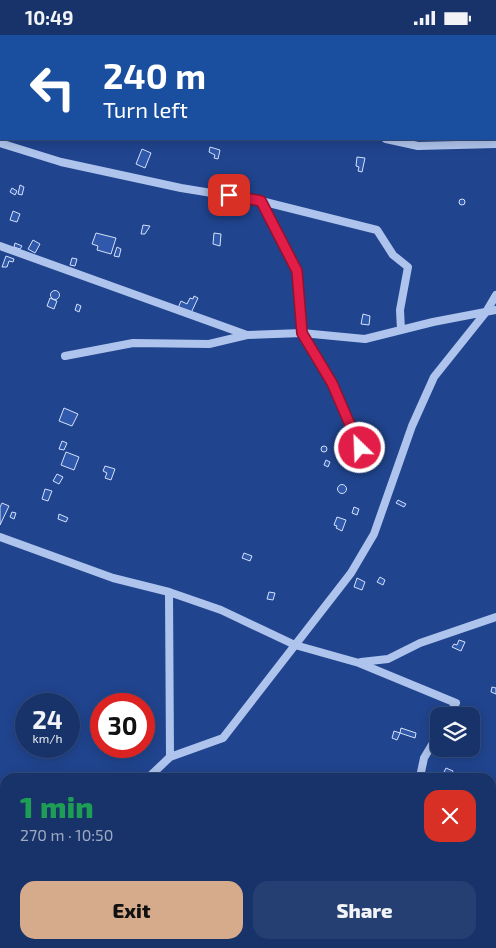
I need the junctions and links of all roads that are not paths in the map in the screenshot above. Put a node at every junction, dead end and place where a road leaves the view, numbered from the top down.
1 (391, 140) edge
2 (0, 143) edge
3 (496, 144) edge
4 (261, 201) junction
5 (0, 246) edge
6 (496, 295) edge
7 (496, 310) edge
8 (486, 312) junction
9 (401, 330) junction
10 (302, 333) junction
11 (247, 335) junction
12 (65, 356) dead end
13 (360, 448) dead end
14 (0, 537) edge
15 (169, 592) junction
16 (496, 617) edge
17 (295, 645) junction
18 (359, 663) junction
19 (454, 707) edge
20 (430, 748) edge
21 (170, 757) junction
22 (153, 773) edge
23 (421, 773) edge

1 - 3 street
2 - 4 street
4 - 9 street
4 - 10 street
5 - 11 street
6 - 8 street
7 - 8 street
8 - 9 street
8 - 17 street
9 - 10 street
10 - 11 street
10 - 13 street
11 - 12 street
14 - 15 street
15 - 17 street
15 - 21 street
16 - 18 street
17 - 18 street
17 - 21 street
18 - 19 street
20 - 23 street
21 - 22 street

